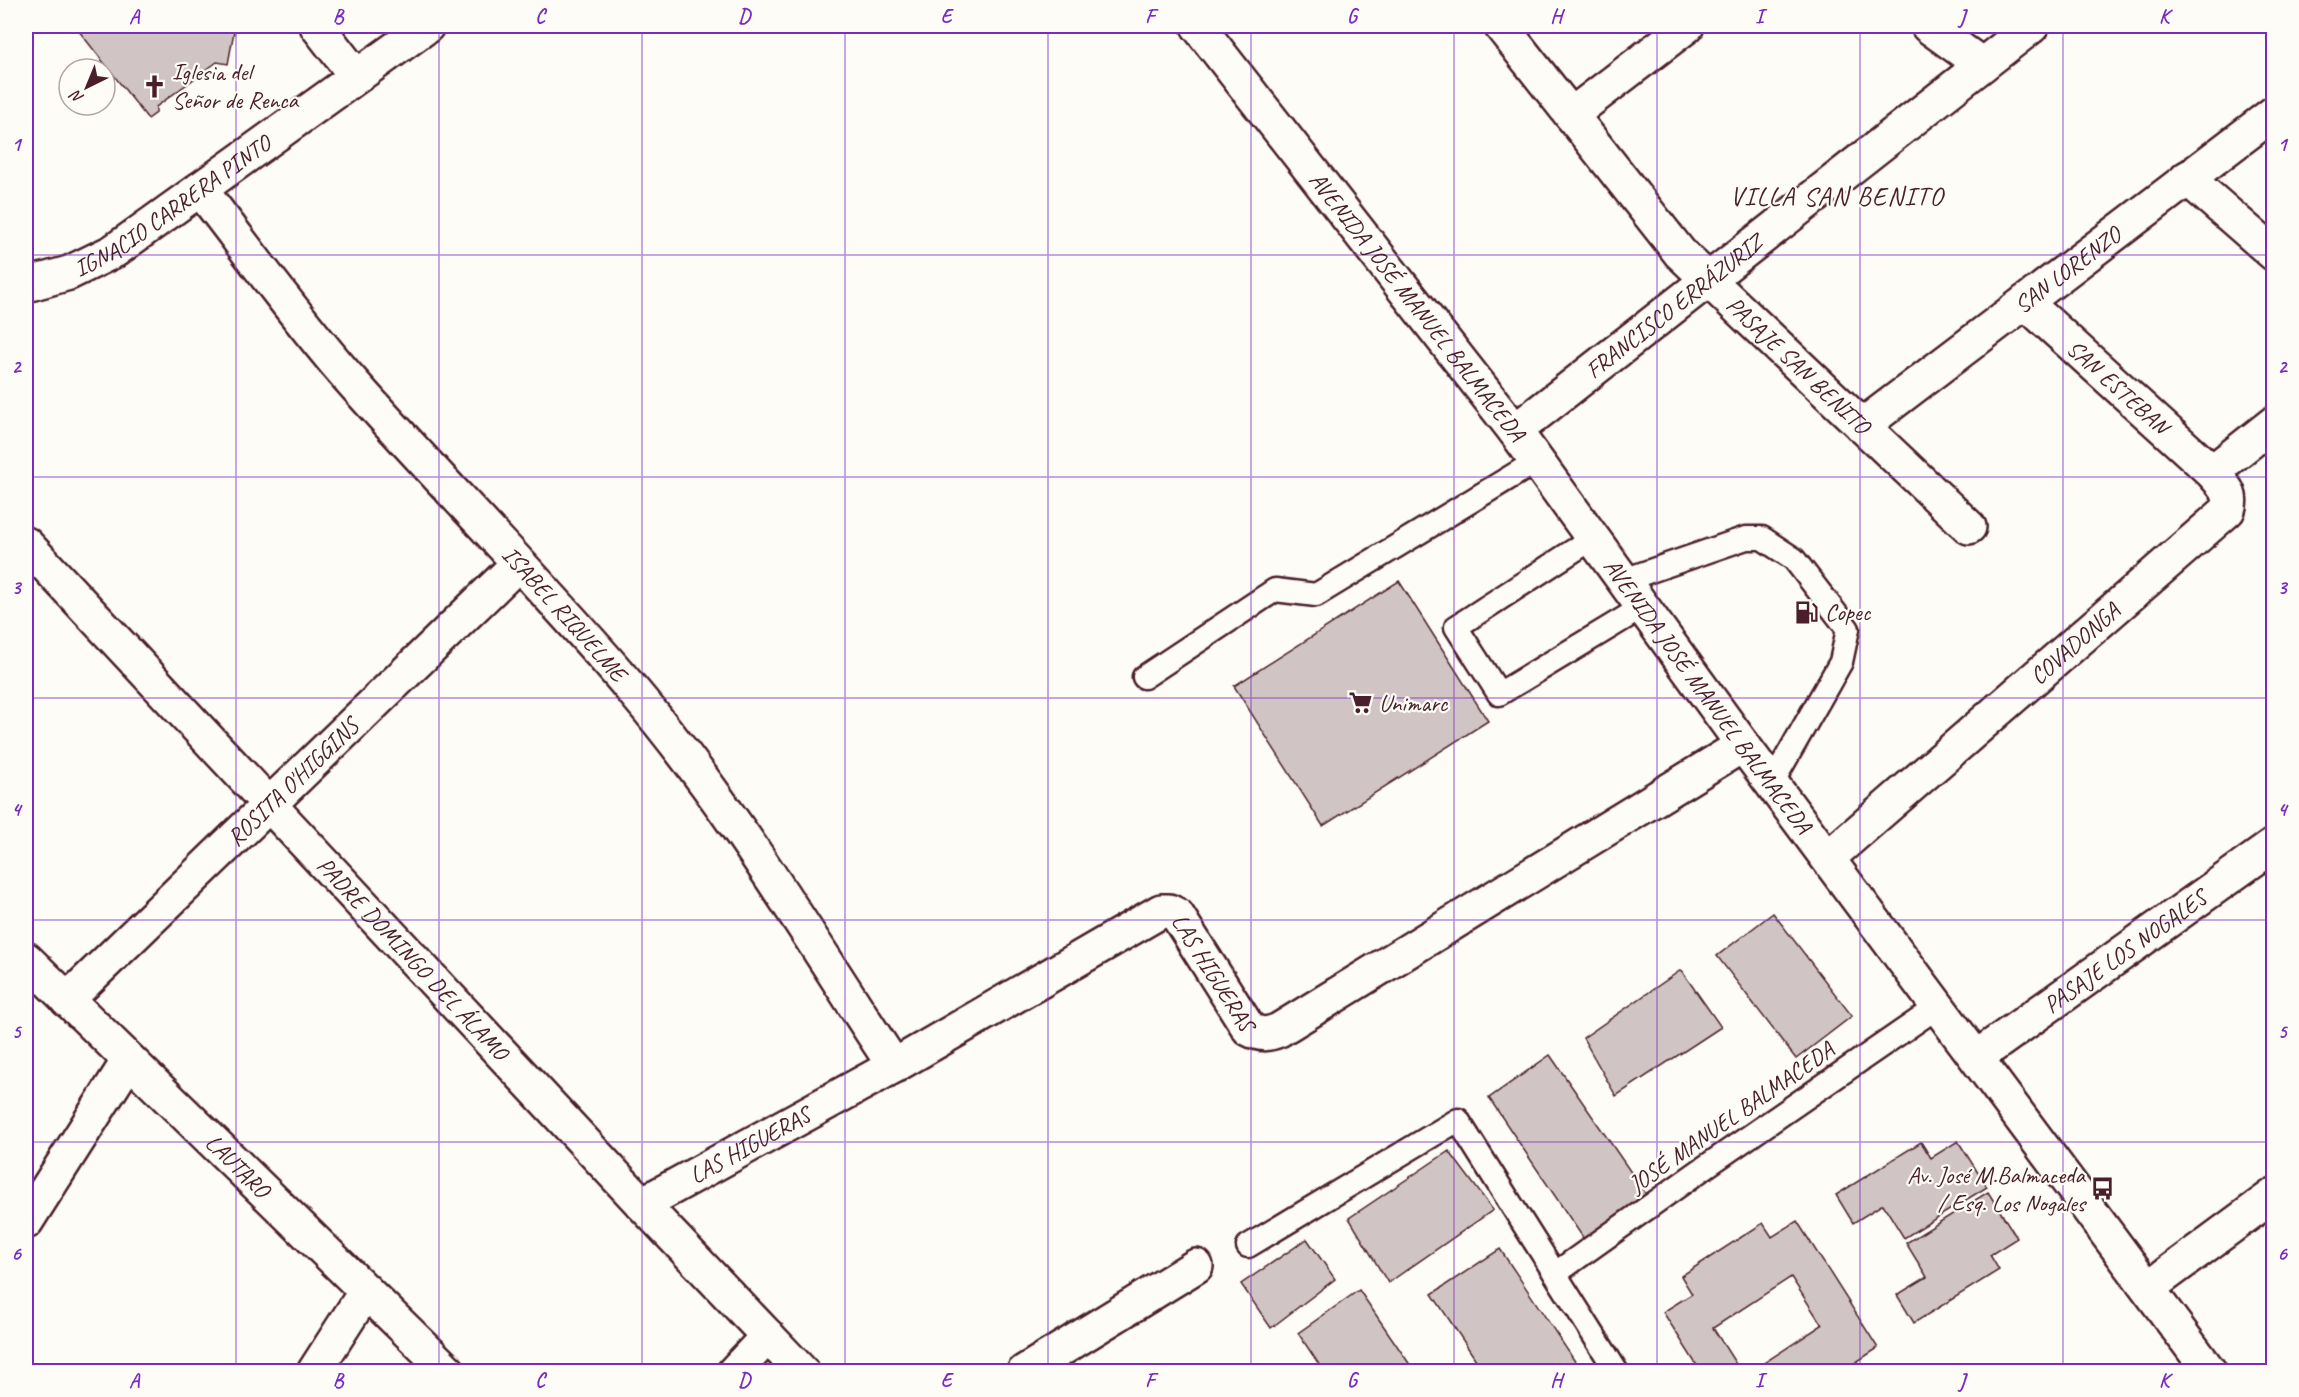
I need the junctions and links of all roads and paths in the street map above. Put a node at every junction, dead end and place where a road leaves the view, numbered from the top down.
1 (317, 26) edge
2 (427, 26) edge
3 (1198, 26) edge
4 (1501, 26) edge
5 (1687, 26) edge
6 (1928, 26) edge
7 (2032, 26) edge
8 (1982, 64) junction
9 (356, 76) junction
10 (2274, 113) edge
11 (1571, 115) junction
12 (2187, 178) junction
13 (200, 189) junction
14 (2274, 254) edge
15 (1706, 280) junction
16 (26, 285) edge
17 (2025, 302) junction
18 (2274, 423) edge
19 (1862, 426) junction
20 (1515, 431) junction
21 (1537, 461) junction
22 (2212, 472) junction
23 (1969, 527) dead end
24 (1593, 538) junction
25 (26, 544) edge
26 (518, 564) junction
27 (1624, 580) junction
28 (1643, 607) junction
29 (1144, 677) dead end
30 (1743, 745) junction
31 (1772, 783) junction
32 (269, 805) junction
33 (2274, 845) edge
34 (1828, 858) junction
35 (26, 959) edge
36 (67, 1000) junction
37 (1939, 1006) junction
38 (1977, 1057) junction
39 (129, 1060) junction
40 (894, 1066) junction
41 (2274, 1195) edge
42 (642, 1204) junction
43 (26, 1222) edge
44 (1248, 1246) dead end
45 (1196, 1266) dead end
46 (1556, 1273) junction
47 (2148, 1288) junction
48 (366, 1291) junction
49 (768, 1336) junction
50 (314, 1371) edge
51 (449, 1371) edge
52 (734, 1371) edge
53 (802, 1371) edge
54 (1023, 1371) edge
55 (1617, 1371) edge
56 (2210, 1371) edge

1 - 9 street
2 - 9 street, IGNACIO CARRERA PINTO
3 - 20 street, AVENIDA JOSÉ MANUEL BALMACEDA
4 - 11 street, PASAJE SAN BENITO
5 - 11 street
6 - 8 street
7 - 8 street, FRANCISCO ERRÁZURIZ
8 - 15 street, FRANCISCO ERRÁZURIZ
9 - 13 street, IGNACIO CARRERA PINTO
10 - 12 street, SAN LORENZO
11 - 15 street, PASAJE SAN BENITO
12 - 14 street
12 - 17 street, SAN LORENZO
13 - 16 street, IGNACIO CARRERA PINTO
13 - 26 street, ISABEL RIQUELME
15 - 19 street, PASAJE SAN BENITO
15 - 20 street, FRANCISCO ERRÁZURIZ
17 - 19 street, SAN LORENZO
17 - 22 street, SAN ESTEBAN
18 - 22 street
19 - 23 street, PASAJE SAN BENITO
20 - 21 street, AVENIDA JOSÉ MANUEL BALMACEDA
21 - 24 street, AVENIDA JOSÉ MANUEL BALMACEDA
21 - 29 lane
22 - 34 street, COVADONGA
24 - 27 street, AVENIDA JOSÉ MANUEL BALMACEDA
24 - 28 lane
25 - 32 street, PADRE DOMINGO DEL ÁLAMO
26 - 32 street, ROSITA O'HIGGINS
26 - 40 street, ISABEL RIQUELME
27 - 28 street, AVENIDA JOSÉ MANUEL BALMACEDA
27 - 31 lane
28 - 30 street, AVENIDA JOSÉ MANUEL BALMACEDA
30 - 31 street, AVENIDA JOSÉ MANUEL BALMACEDA
30 - 40 street, LAS HIGUERAS
31 - 34 street, AVENIDA JOSÉ MANUEL BALMACEDA
32 - 36 street, ROSITA O'HIGGINS
32 - 42 street, PADRE DOMINGO DEL ÁLAMO
33 - 38 street, PASAJE LOS NOGALES
34 - 37 street, AVENIDA JOSÉ MANUEL BALMACEDA
35 - 36 street, LAUTARO
36 - 39 street, LAUTARO
37 - 38 street, AVENIDA JOSÉ MANUEL BALMACEDA
37 - 46 lane, JOSÉ MANUEL BALMACEDA
38 - 47 street, AVENIDA JOSÉ MANUEL BALMACEDA
39 - 43 street
39 - 48 street, LAUTARO
40 - 42 street, LAS HIGUERAS
41 - 47 street
42 - 49 street, PADRE DOMINGO DEL ÁLAMO
44 - 46 lane
45 - 54 street
46 - 55 lane
47 - 56 street, AVENIDA JOSÉ MANUEL BALMACEDA
48 - 50 street
48 - 51 street, LAUTARO
49 - 52 street
49 - 53 street, PADRE DOMINGO DEL ÁLAMO

